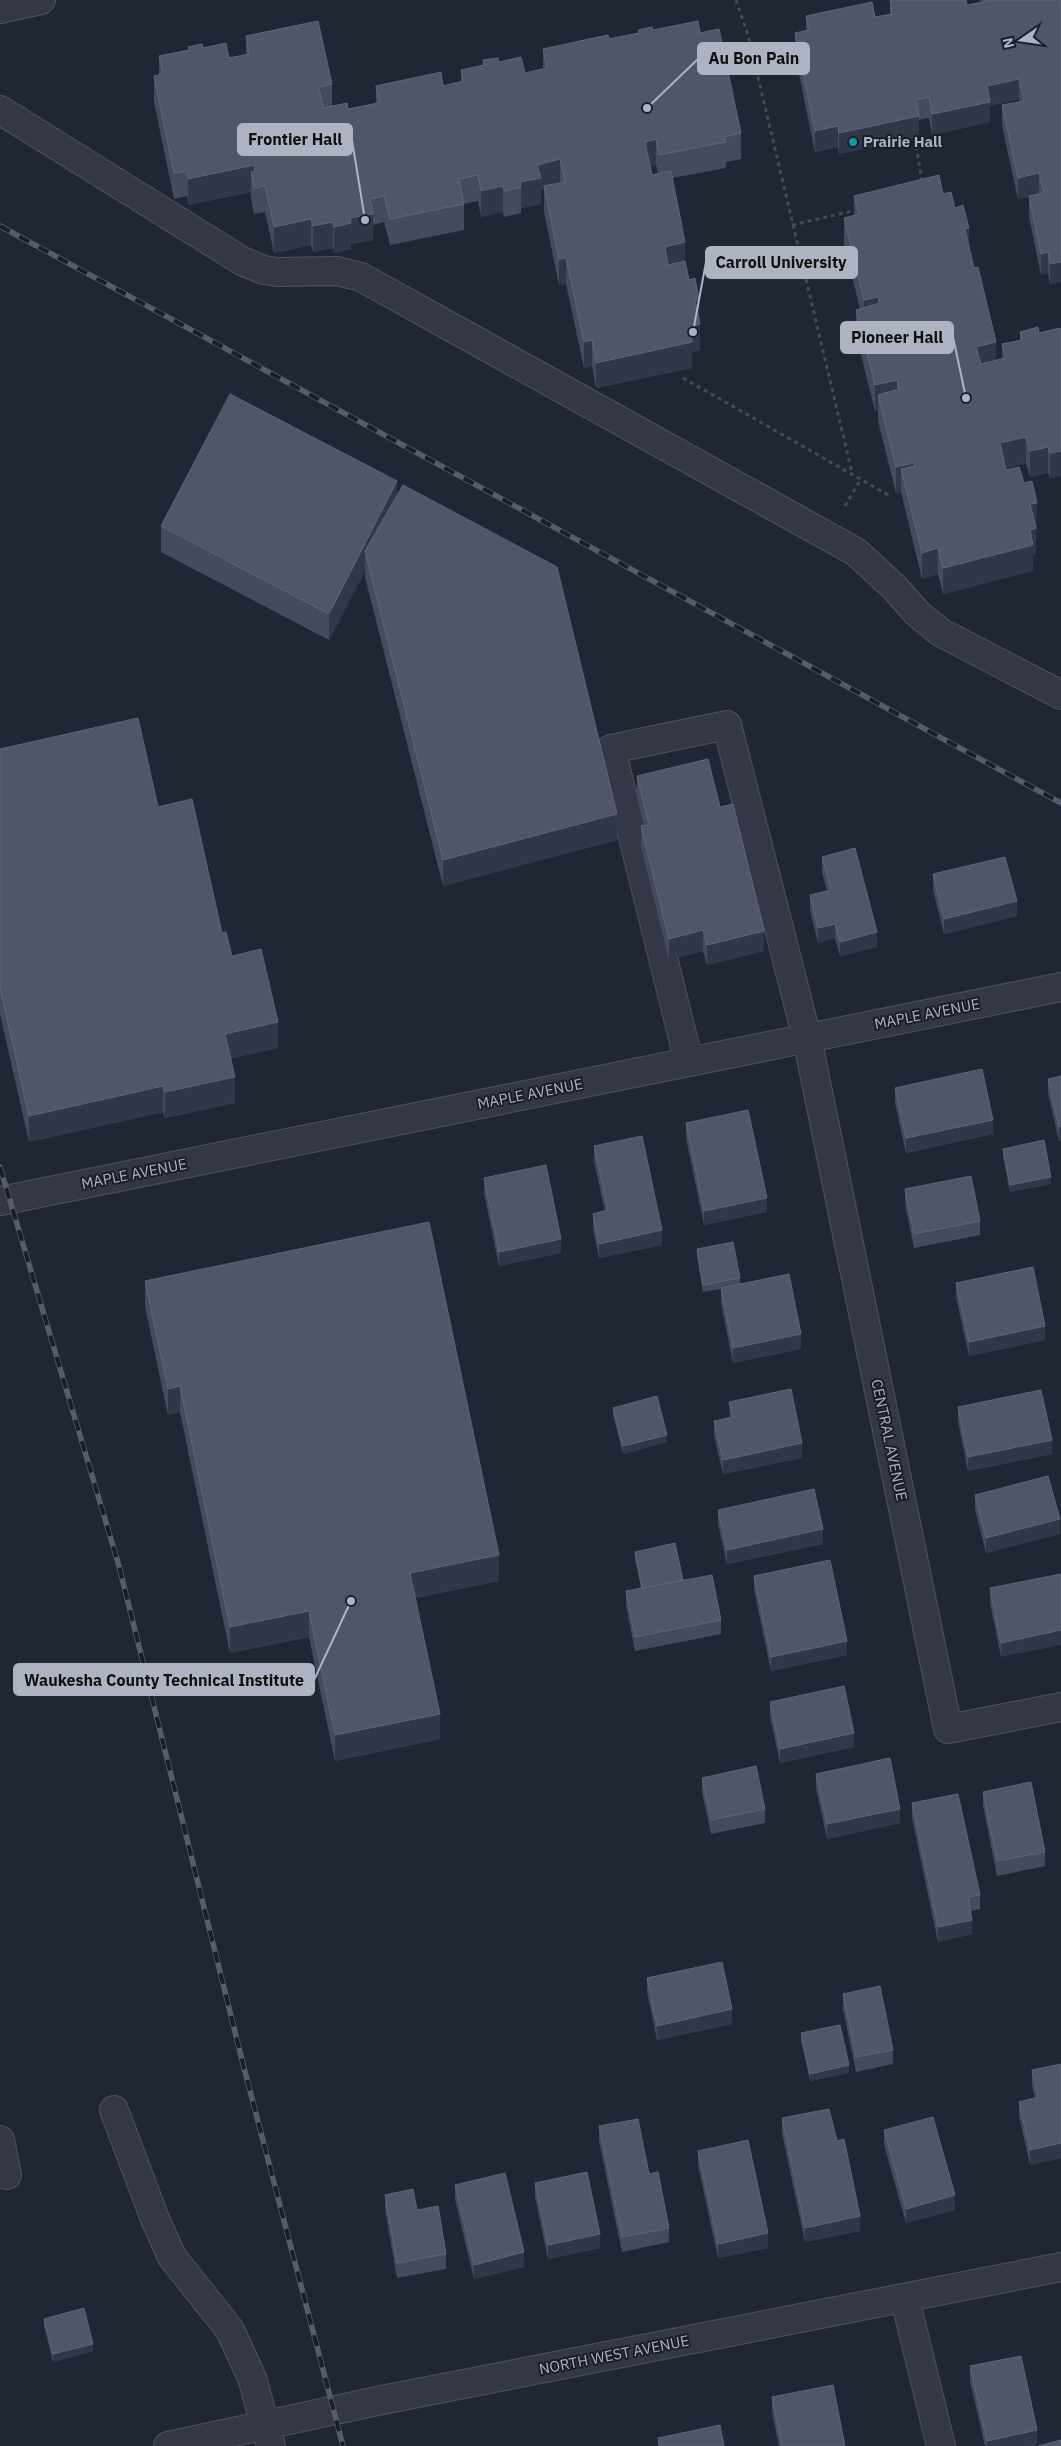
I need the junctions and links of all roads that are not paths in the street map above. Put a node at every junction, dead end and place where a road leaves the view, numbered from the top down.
1 (41, 0) edge
2 (0, 9) edge
3 (0, 110) edge
4 (1061, 695) edge
5 (1061, 987) edge
6 (806, 1038) junction
7 (689, 1062) junction
8 (0, 1201) edge
9 (1061, 1707) edge
10 (114, 2110) dead end
11 (0, 2140) edge
12 (7, 2174) dead end
13 (1061, 2268) edge
14 (905, 2298) junction
15 (268, 2436) edge
16 (168, 2446) edge
17 (941, 2446) edge

1 - 2 street
3 - 4 street
5 - 6 street, MAPLE AVENUE
6 - 7 street, MAPLE AVENUE
6 - 7 street
6 - 9 street, CENTRAL AVENUE
7 - 8 street, MAPLE AVENUE
10 - 15 street
11 - 12 street
13 - 14 street, NORTH WEST AVENUE
14 - 15 street, NORTH WEST AVENUE
14 - 17 street
15 - 16 street, NORTH WEST AVENUE

